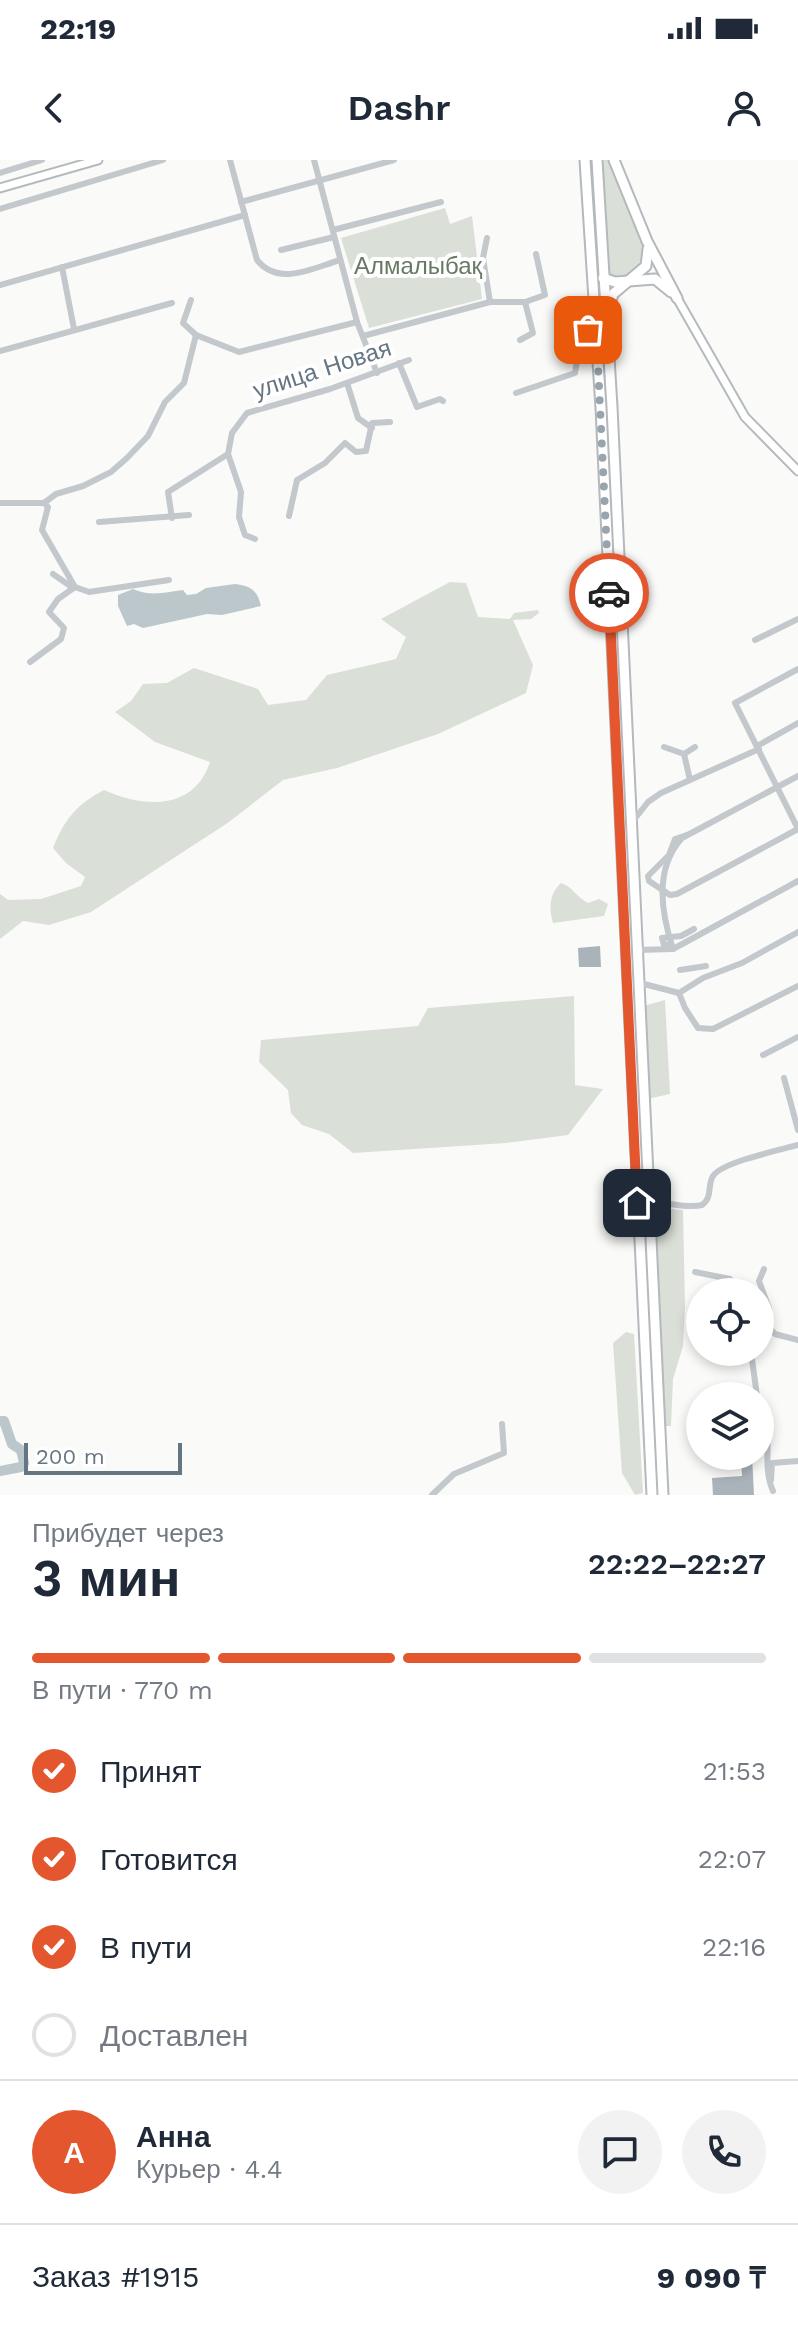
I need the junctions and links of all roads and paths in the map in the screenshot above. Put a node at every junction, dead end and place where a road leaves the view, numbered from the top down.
1 (42, 160) edge
2 (98, 160) edge
3 (163, 160) edge
4 (230, 160) edge
5 (314, 160) edge
6 (394, 160) edge
7 (585, 160) edge
8 (597, 160) edge
9 (614, 160) edge
10 (0, 173) edge
11 (318, 179) junction
12 (0, 188) edge
13 (241, 202) junction
14 (441, 202) dead end
15 (0, 209) edge
16 (245, 215) junction
17 (334, 233) junction
18 (487, 238) dead end
19 (647, 241) junction
20 (281, 250) dead end
21 (536, 254) dead end
22 (593, 258) junction
23 (340, 260) junction
24 (62, 267) junction
25 (605, 280) junction
26 (630, 281) junction
27 (0, 285) edge
28 (677, 298) junction
29 (191, 300) dead end
30 (490, 302) junction
31 (525, 302) junction
32 (172, 303) dead end
33 (357, 322) junction
34 (596, 324) junction
35 (74, 329) junction
36 (607, 332) junction
37 (196, 335) junction
38 (363, 336) junction
39 (520, 340) dead end
40 (0, 351) edge
41 (409, 360) dead end
42 (399, 363) junction
43 (377, 373) junction
44 (347, 383) junction
45 (516, 393) dead end
46 (443, 401) dead end
47 (390, 422) dead end
48 (372, 428) junction
49 (228, 454) junction
50 (798, 471) edge
51 (0, 503) edge
52 (46, 505) junction
53 (189, 515) dead end
54 (289, 516) dead end
55 (172, 518) junction
56 (99, 522) dead end
57 (255, 539) dead end
58 (53, 574) dead end
59 (169, 580) dead end
60 (74, 588) junction
61 (798, 619) edge
62 (755, 640) dead end
63 (30, 662) dead end
64 (798, 669) edge
65 (798, 723) edge
66 (664, 747) dead end
67 (695, 747) dead end
68 (758, 747) junction
69 (684, 754) junction
70 (798, 776) edge
71 (690, 780) junction
72 (777, 786) junction
73 (630, 824) junction
74 (669, 855) junction
75 (798, 881) edge
76 (664, 892) junction
77 (694, 929) dead end
78 (798, 932) edge
79 (671, 943) junction
80 (637, 950) junction
81 (706, 966) dead end
82 (680, 970) dead end
83 (695, 970) junction
84 (713, 976) junction
85 (640, 983) junction
86 (798, 986) edge
87 (679, 993) junction
88 (798, 1037) edge
89 (763, 1055) dead end
90 (784, 1078) dead end
91 (798, 1130) edge
92 (798, 1145) edge
93 (649, 1203) junction
94 (764, 1269) dead end
95 (695, 1272) dead end
96 (725, 1278) edge
97 (760, 1278) edge
98 (774, 1333) edge
99 (798, 1340) edge
100 (502, 1424) dead end
101 (798, 1461) edge
102 (768, 1470) edge
103 (774, 1493) edge
104 (432, 1495) edge
105 (652, 1495) edge
106 (663, 1495) edge

1 - 10 street
2 - 12 main road
3 - 15 street
4 - 13 street
5 - 11 street
6 - 11 street
7 - 22 highway
8 - 25 highway
9 - 19 highway
11 - 13 street
11 - 17 street
13 - 16 street
14 - 17 street
16 - 23 street
16 - 24 street
17 - 20 street
17 - 23 street
18 - 30 street
19 - 26 highway
19 - 28 highway
21 - 31 street
22 - 25 highway
22 - 34 highway
23 - 33 street
24 - 27 street
24 - 35 street
25 - 26 highway
25 - 36 highway
26 - 28 highway
26 - 36 highway
28 - 50 main road
29 - 37 street
30 - 31 street
30 - 38 street
31 - 39 street
32 - 35 street
33 - 37 street
33 - 38 street
34 - 45 street
34 - 105 highway
35 - 40 street
36 - 73 highway
37 - 52 street
38 - 43 street
41 - 42 street, улица Новая
42 - 43 street, улица Новая
42 - 46 street
43 - 44 street, улица Новая
44 - 48 street
44 - 49 street, улица Новая
47 - 48 street
48 - 54 street
49 - 55 street
49 - 57 street
51 - 52 street
52 - 60 street
53 - 55 street
55 - 56 street
58 - 60 street
59 - 60 street
60 - 63 street
61 - 62 street
64 - 68 street
65 - 68 street
66 - 69 street
67 - 69 street
68 - 71 street
68 - 72 street
69 - 71 street
70 - 72 street
71 - 73 street
72 - 74 street
72 - 76 street
73 - 80 highway
74 - 76 street
74 - 76 street
75 - 79 street
76 - 79 street
77 - 79 street
78 - 84 street
79 - 80 street
80 - 85 highway
81 - 83 street
82 - 83 street
83 - 84 street
84 - 87 street
85 - 87 street
85 - 93 highway
86 - 87 street
88 - 89 street
90 - 91 street
92 - 93 street
93 - 106 highway
94 - 97 street
95 - 96 street
98 - 99 street
100 - 104 street
101 - 103 street
102 - 103 street

